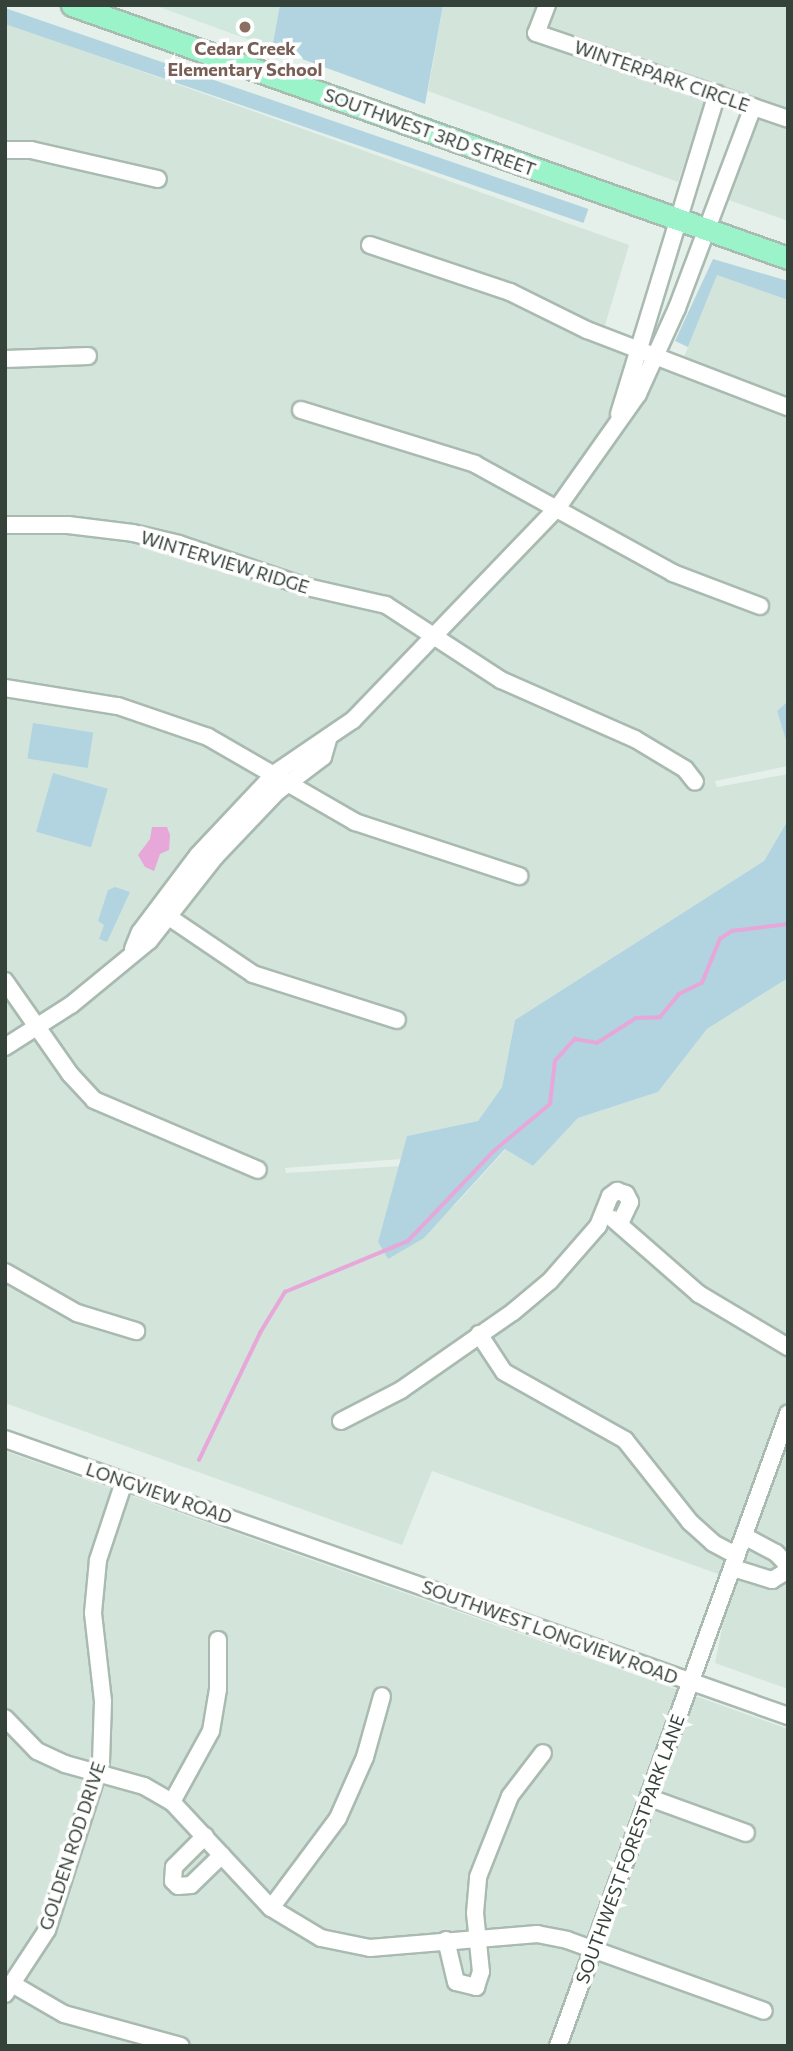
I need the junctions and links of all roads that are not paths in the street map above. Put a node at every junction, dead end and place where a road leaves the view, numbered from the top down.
1 (72, 5) edge
2 (547, 5) edge
3 (717, 94) junction
4 (753, 107) junction
5 (788, 119) edge
6 (5, 150) edge
7 (158, 179) dead end
8 (676, 219) junction
9 (705, 229) junction
10 (370, 244) dead end
11 (788, 258) edge
12 (638, 349) junction
13 (88, 356) dead end
14 (655, 356) junction
15 (5, 359) edge
16 (788, 407) edge
17 (301, 410) dead end
18 (617, 420) junction
19 (558, 508) junction
20 (5, 525) edge
21 (760, 606) dead end
22 (435, 636) junction
23 (5, 688) edge
24 (328, 740) junction
25 (275, 773) junction
26 (695, 782) dead end
27 (288, 783) junction
28 (519, 876) dead end
29 (163, 914) junction
30 (5, 981) edge
31 (397, 1020) dead end
32 (38, 1028) junction
33 (5, 1047) edge
34 (258, 1170) dead end
35 (620, 1223) junction
36 (598, 1226) junction
37 (5, 1272) edge
38 (136, 1331) dead end
39 (479, 1335) junction
40 (788, 1347) edge
41 (788, 1414) edge
42 (341, 1421) dead end
43 (5, 1439) edge
44 (124, 1482) junction
45 (744, 1536) junction
46 (313, 1548) joint
47 (735, 1562) junction
48 (218, 1640) dead end
49 (691, 1682) junction
50 (382, 1696) dead end
51 (788, 1716) edge
52 (5, 1718) edge
53 (543, 1753) dead end
54 (98, 1772) junction
55 (650, 1798) junction
56 (172, 1802) junction
57 (746, 1833) dead end
58 (205, 1836) junction
59 (222, 1855) junction
60 (271, 1908) junction
61 (478, 1936) junction
62 (446, 1940) junction
63 (593, 1950) junction
64 (9, 1990) edge
65 (764, 2011) dead end
66 (181, 2046) edge
67 (558, 2046) edge

1 - 8 main road, SOUTHWEST 3RD STREET
2 - 3 street, WINTERPARK CIRCLE
3 - 4 street, WINTERPARK CIRCLE
3 - 8 street
4 - 5 street, WINTERPARK CIRCLE
4 - 9 street
6 - 7 street
8 - 9 main road, SOUTHWEST 3RD STREET
8 - 12 street
9 - 11 main road, SOUTHWEST 3RD STREET
9 - 14 street
10 - 12 street
12 - 14 street
12 - 18 street
13 - 15 street
14 - 16 street
14 - 18 street
17 - 19 street
18 - 19 street
19 - 21 street
19 - 22 street
20 - 22 street, WINTERVIEW RIDGE
22 - 24 street
22 - 26 street, WINTERVIEW RIDGE
23 - 25 street
24 - 25 street
24 - 27 street
25 - 27 street
25 - 29 street
27 - 28 street
27 - 29 street
29 - 31 street
29 - 32 street
30 - 32 street
32 - 33 street
32 - 34 street
35 - 36 street
35 - 36 street
35 - 40 street
36 - 39 street
37 - 38 street
39 - 42 street
39 - 47 street
41 - 45 street, SOUTHWEST FORESTPARK LANE
43 - 44 street, LONGVIEW ROAD
44 - 46 street, LONGVIEW ROAD
44 - 54 street, GOLDEN ROD DRIVE
45 - 47 street, SOUTHWEST FORESTPARK LANE
45 - 47 street
46 - 49 street, SOUTHWEST LONGVIEW ROAD
47 - 49 street, SOUTHWEST FORESTPARK LANE
48 - 56 street
49 - 51 street, SOUTHWEST LONGVIEW ROAD
49 - 55 street, SOUTHWEST FORESTPARK LANE
50 - 60 street
52 - 54 street
53 - 61 street
54 - 56 street
54 - 64 street, GOLDEN ROD DRIVE
55 - 57 street
55 - 63 street, SOUTHWEST FORESTPARK LANE
56 - 58 street
58 - 59 street
58 - 59 street
59 - 60 street
60 - 62 street
61 - 62 street
61 - 62 street
61 - 63 street
63 - 65 street
63 - 67 street, SOUTHWEST FORESTPARK LANE
64 - 66 street

